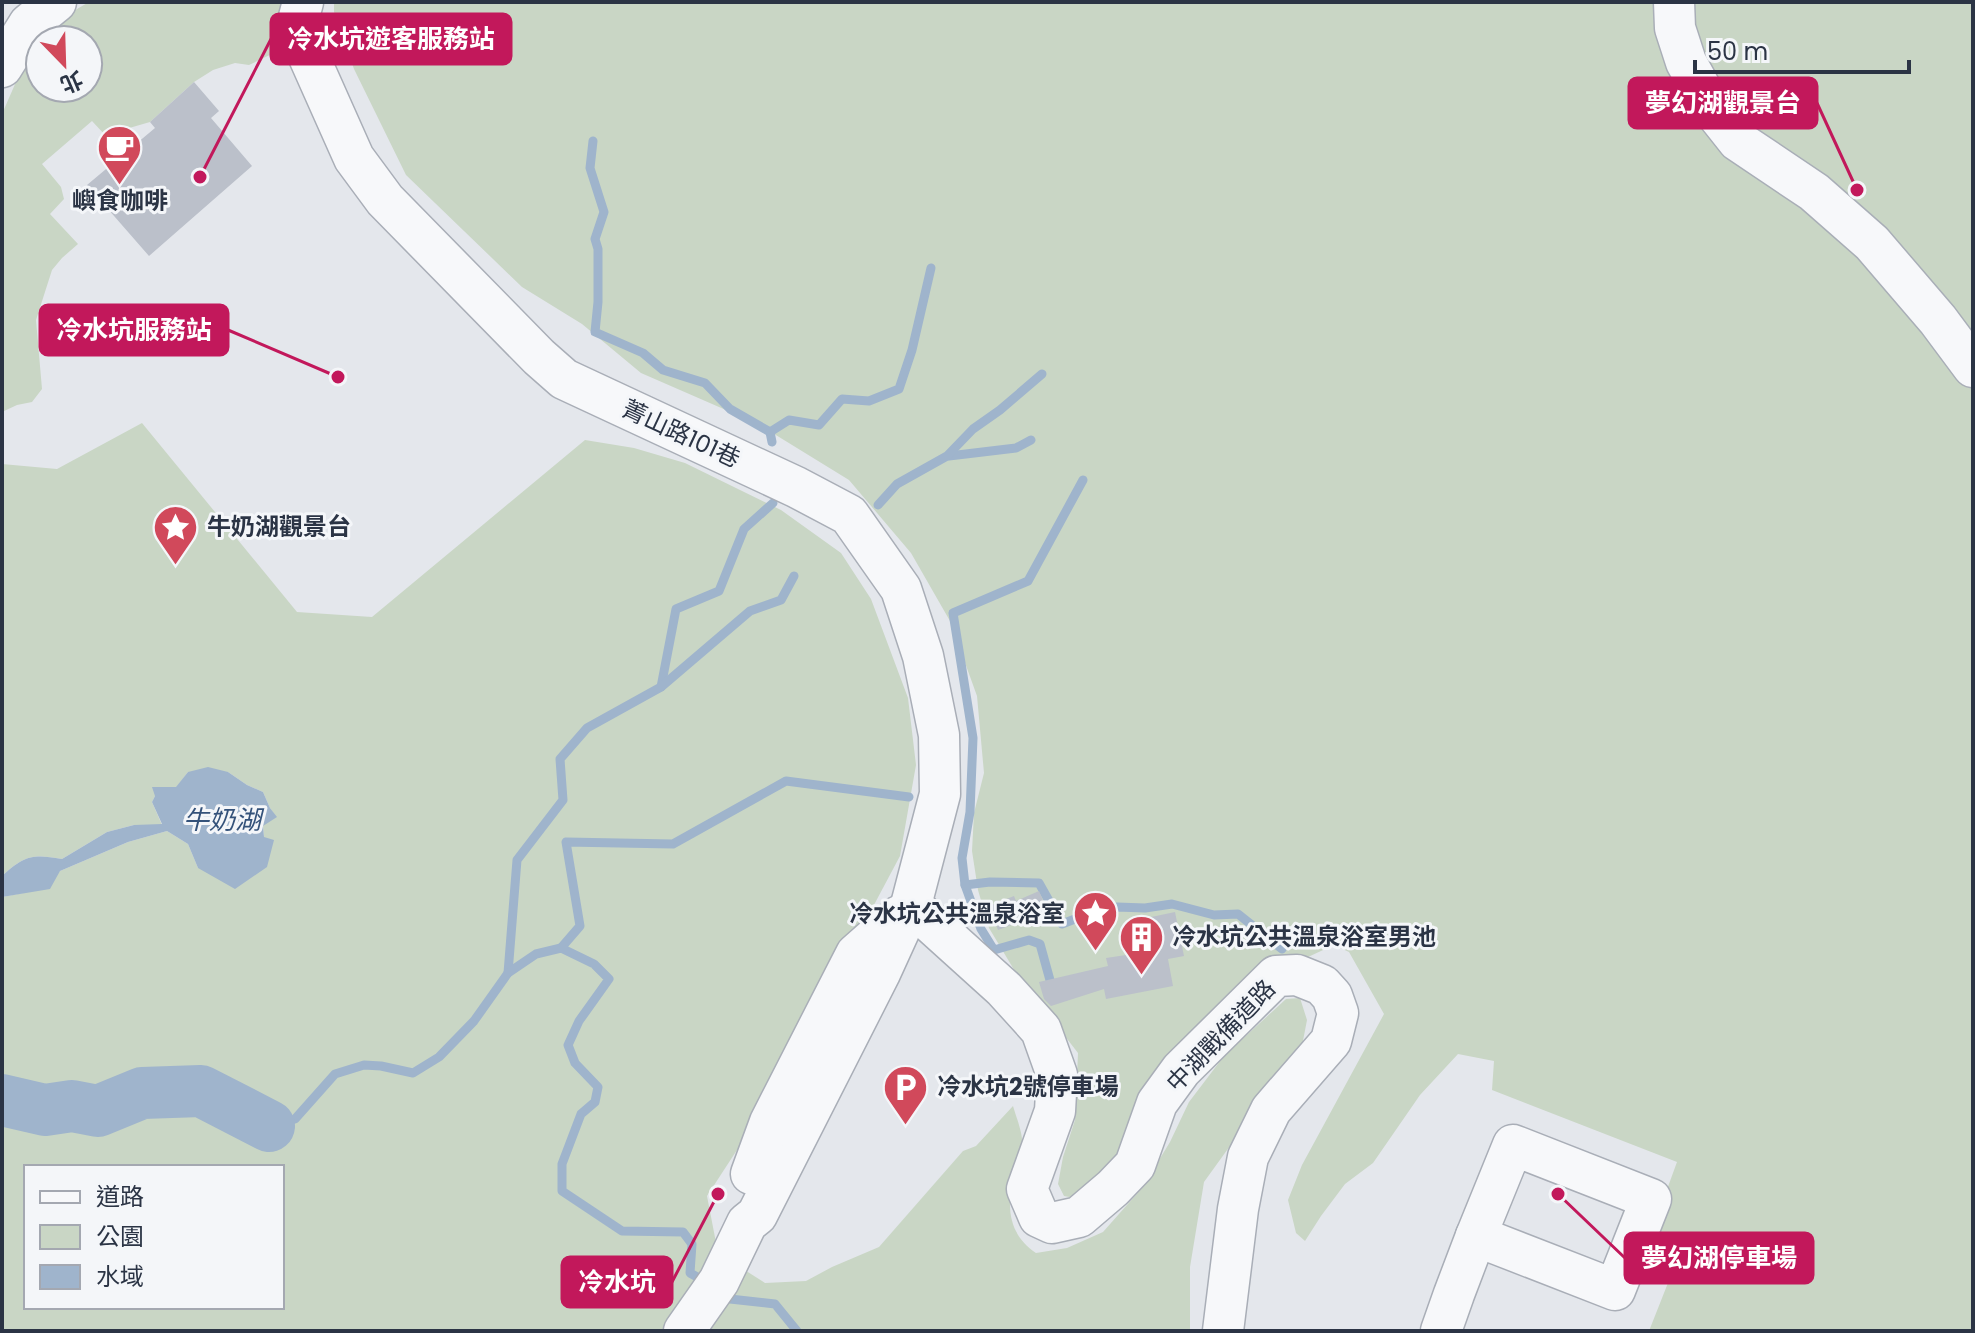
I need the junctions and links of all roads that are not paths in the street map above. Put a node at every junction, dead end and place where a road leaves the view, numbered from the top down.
1 (56, 2) edge
2 (303, 2) edge
3 (1674, 2) edge
4 (2, 67) edge
5 (1973, 367) edge
6 (911, 905) junction
7 (770, 1122) junction
8 (751, 1174) junction
9 (747, 1223) junction
10 (1476, 1236) dead end
11 (684, 1331) edge
12 (1223, 1331) edge
13 (1441, 1331) edge

1 - 4 street
2 - 6 street, 菁山路101巷
3 - 5 street
6 - 7 street
6 - 8 street
6 - 9 street
6 - 12 street, 中湖戰備道路
7 - 8 street
7 - 9 street
8 - 9 street
9 - 11 street
10 - 13 street

